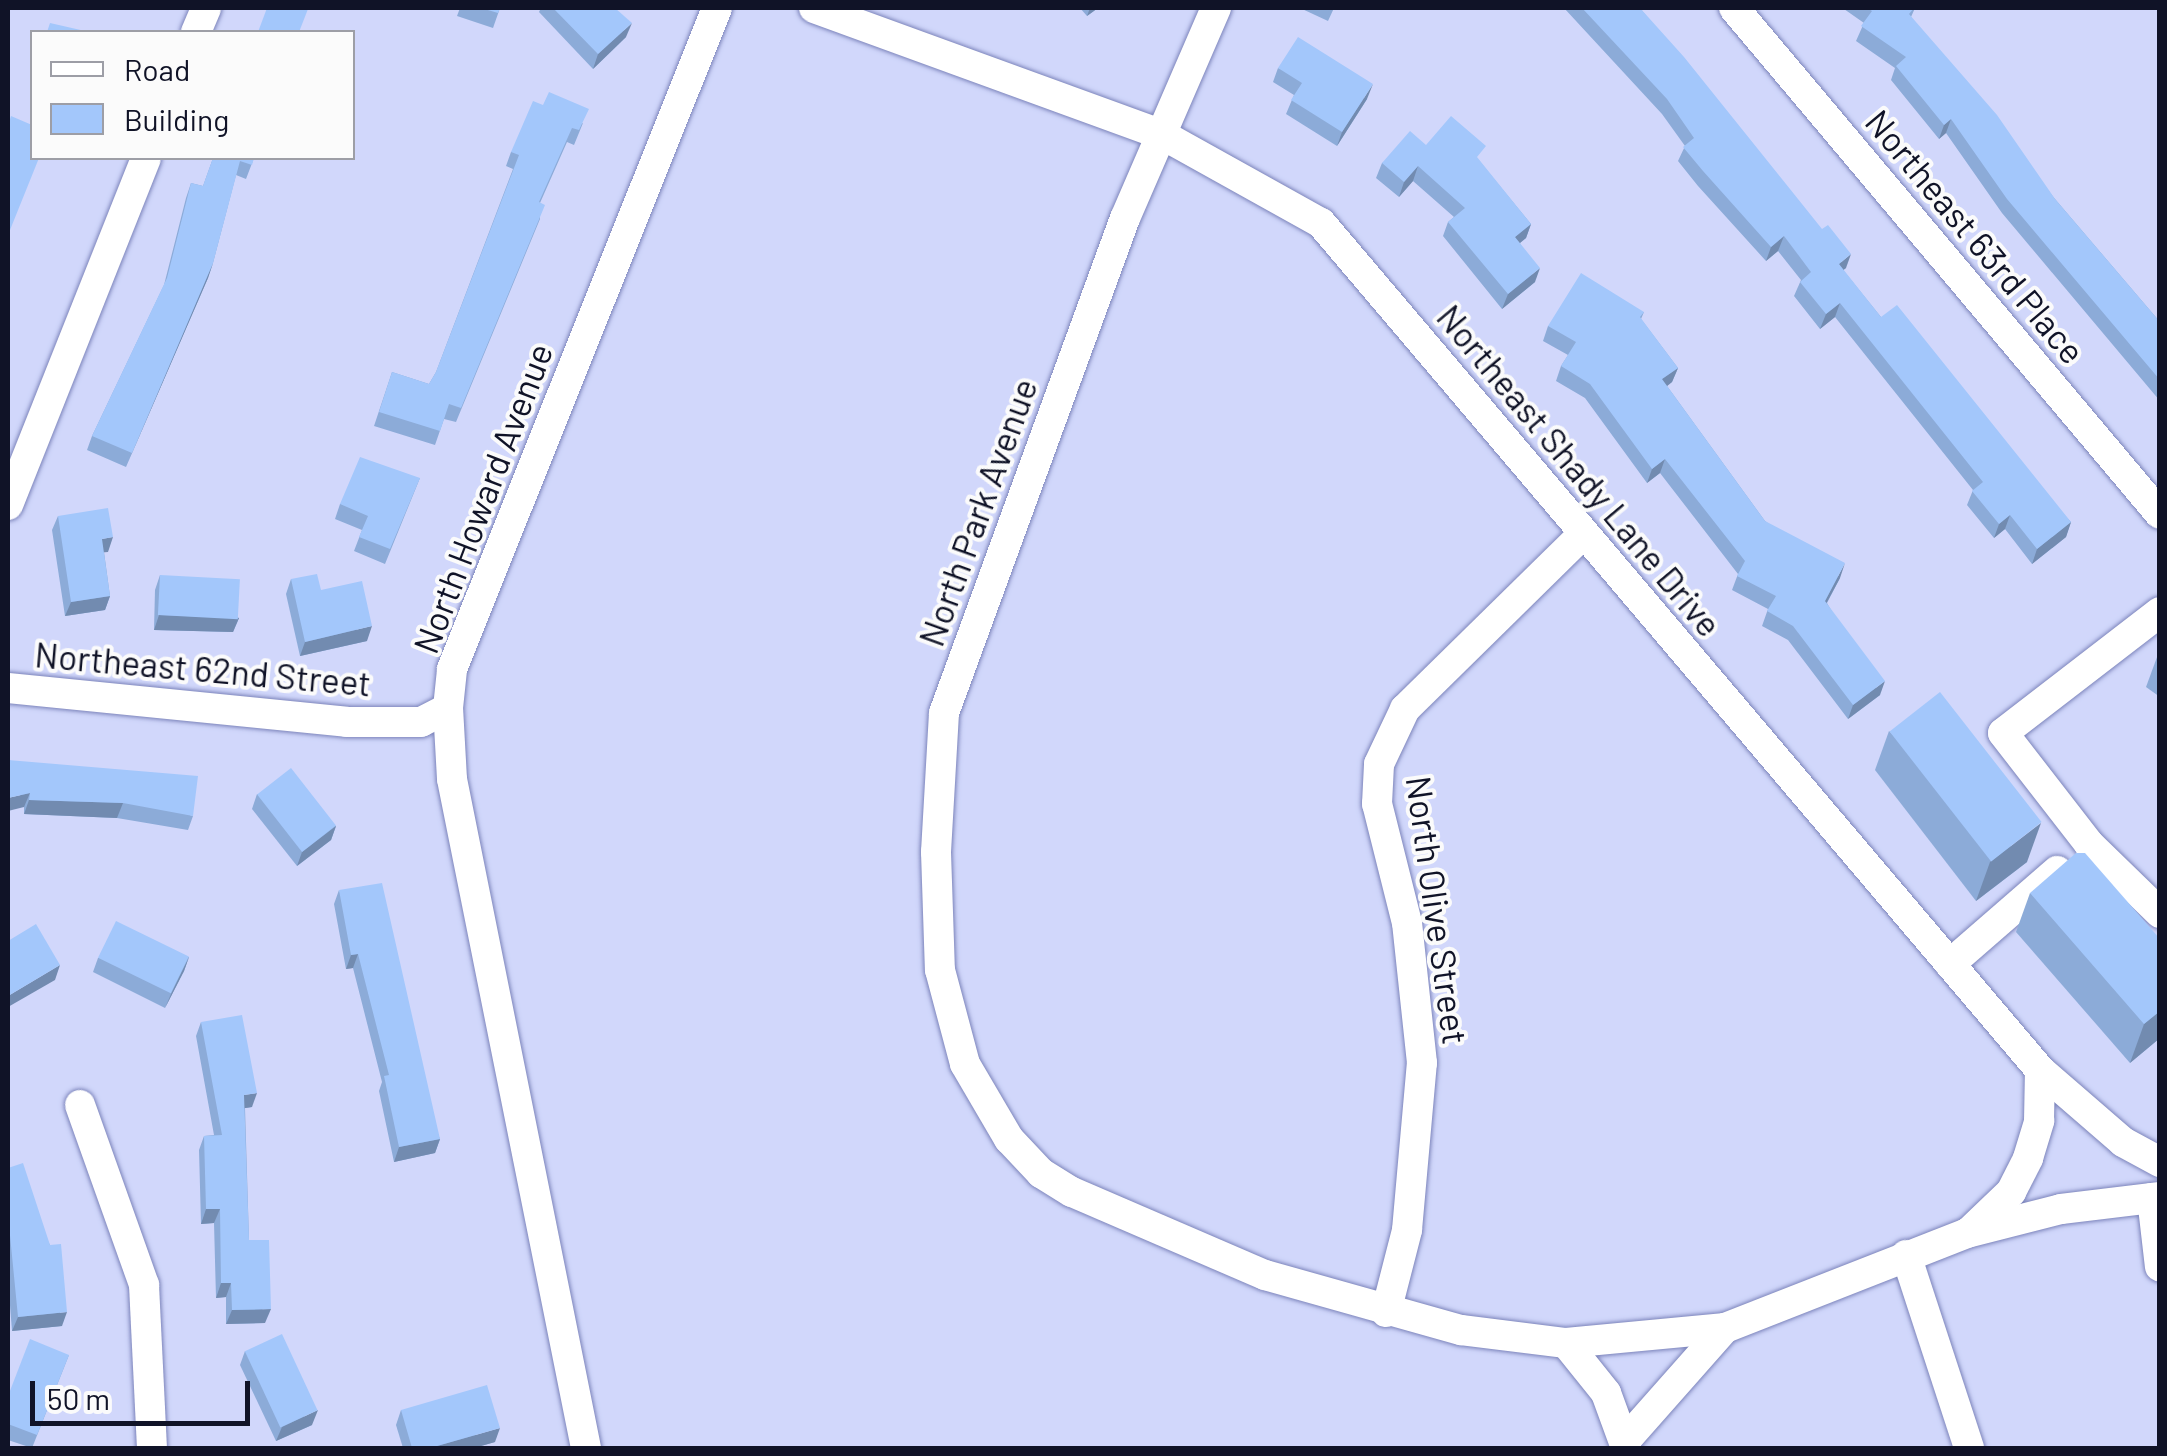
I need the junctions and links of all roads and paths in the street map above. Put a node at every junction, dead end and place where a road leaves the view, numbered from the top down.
1 (717, 8) edge
2 (814, 8) edge
3 (1216, 8) edge
4 (1734, 8) edge
5 (1161, 134) junction
6 (145, 160) edge
7 (8, 505) edge
8 (2160, 514) edge
9 (1581, 536) junction
10 (2160, 612) edge
11 (8, 688) edge
12 (448, 708) junction
13 (2090, 844) junction
14 (2160, 913) edge
15 (1950, 964) junction
16 (2040, 1070) junction
17 (80, 1105) dead end
18 (2160, 1162) edge
19 (2156, 1198) edge
20 (1967, 1234) junction
21 (1906, 1254) junction
22 (2160, 1267) edge
23 (1386, 1312) junction
24 (1724, 1328) junction
25 (1566, 1343) junction
26 (1625, 1445) edge
27 (152, 1448) edge
28 (586, 1448) edge
29 (1969, 1448) edge

1 - 12 street, North Howard Avenue
2 - 5 street, Northeast Shady Lane Drive
3 - 5 street, North Park Avenue
4 - 8 street, Northeast 63rd Place
5 - 9 street, Northeast Shady Lane Drive
5 - 23 street, North Park Avenue
6 - 7 street
9 - 15 street, Northeast Shady Lane Drive
9 - 23 street, North Olive Street
10 - 13 street
11 - 12 street, Northeast 62nd Street
12 - 28 street, North Howard Avenue
13 - 14 street
13 - 15 street
15 - 16 street, Northeast Shady Lane Drive
16 - 18 street, Northeast Shady Lane Drive
16 - 20 street
17 - 27 street
19 - 20 street
19 - 22 street
20 - 21 street
21 - 24 street
21 - 29 street
23 - 25 street, North Park Avenue
24 - 25 street, North Park Avenue
24 - 26 street
25 - 26 street

